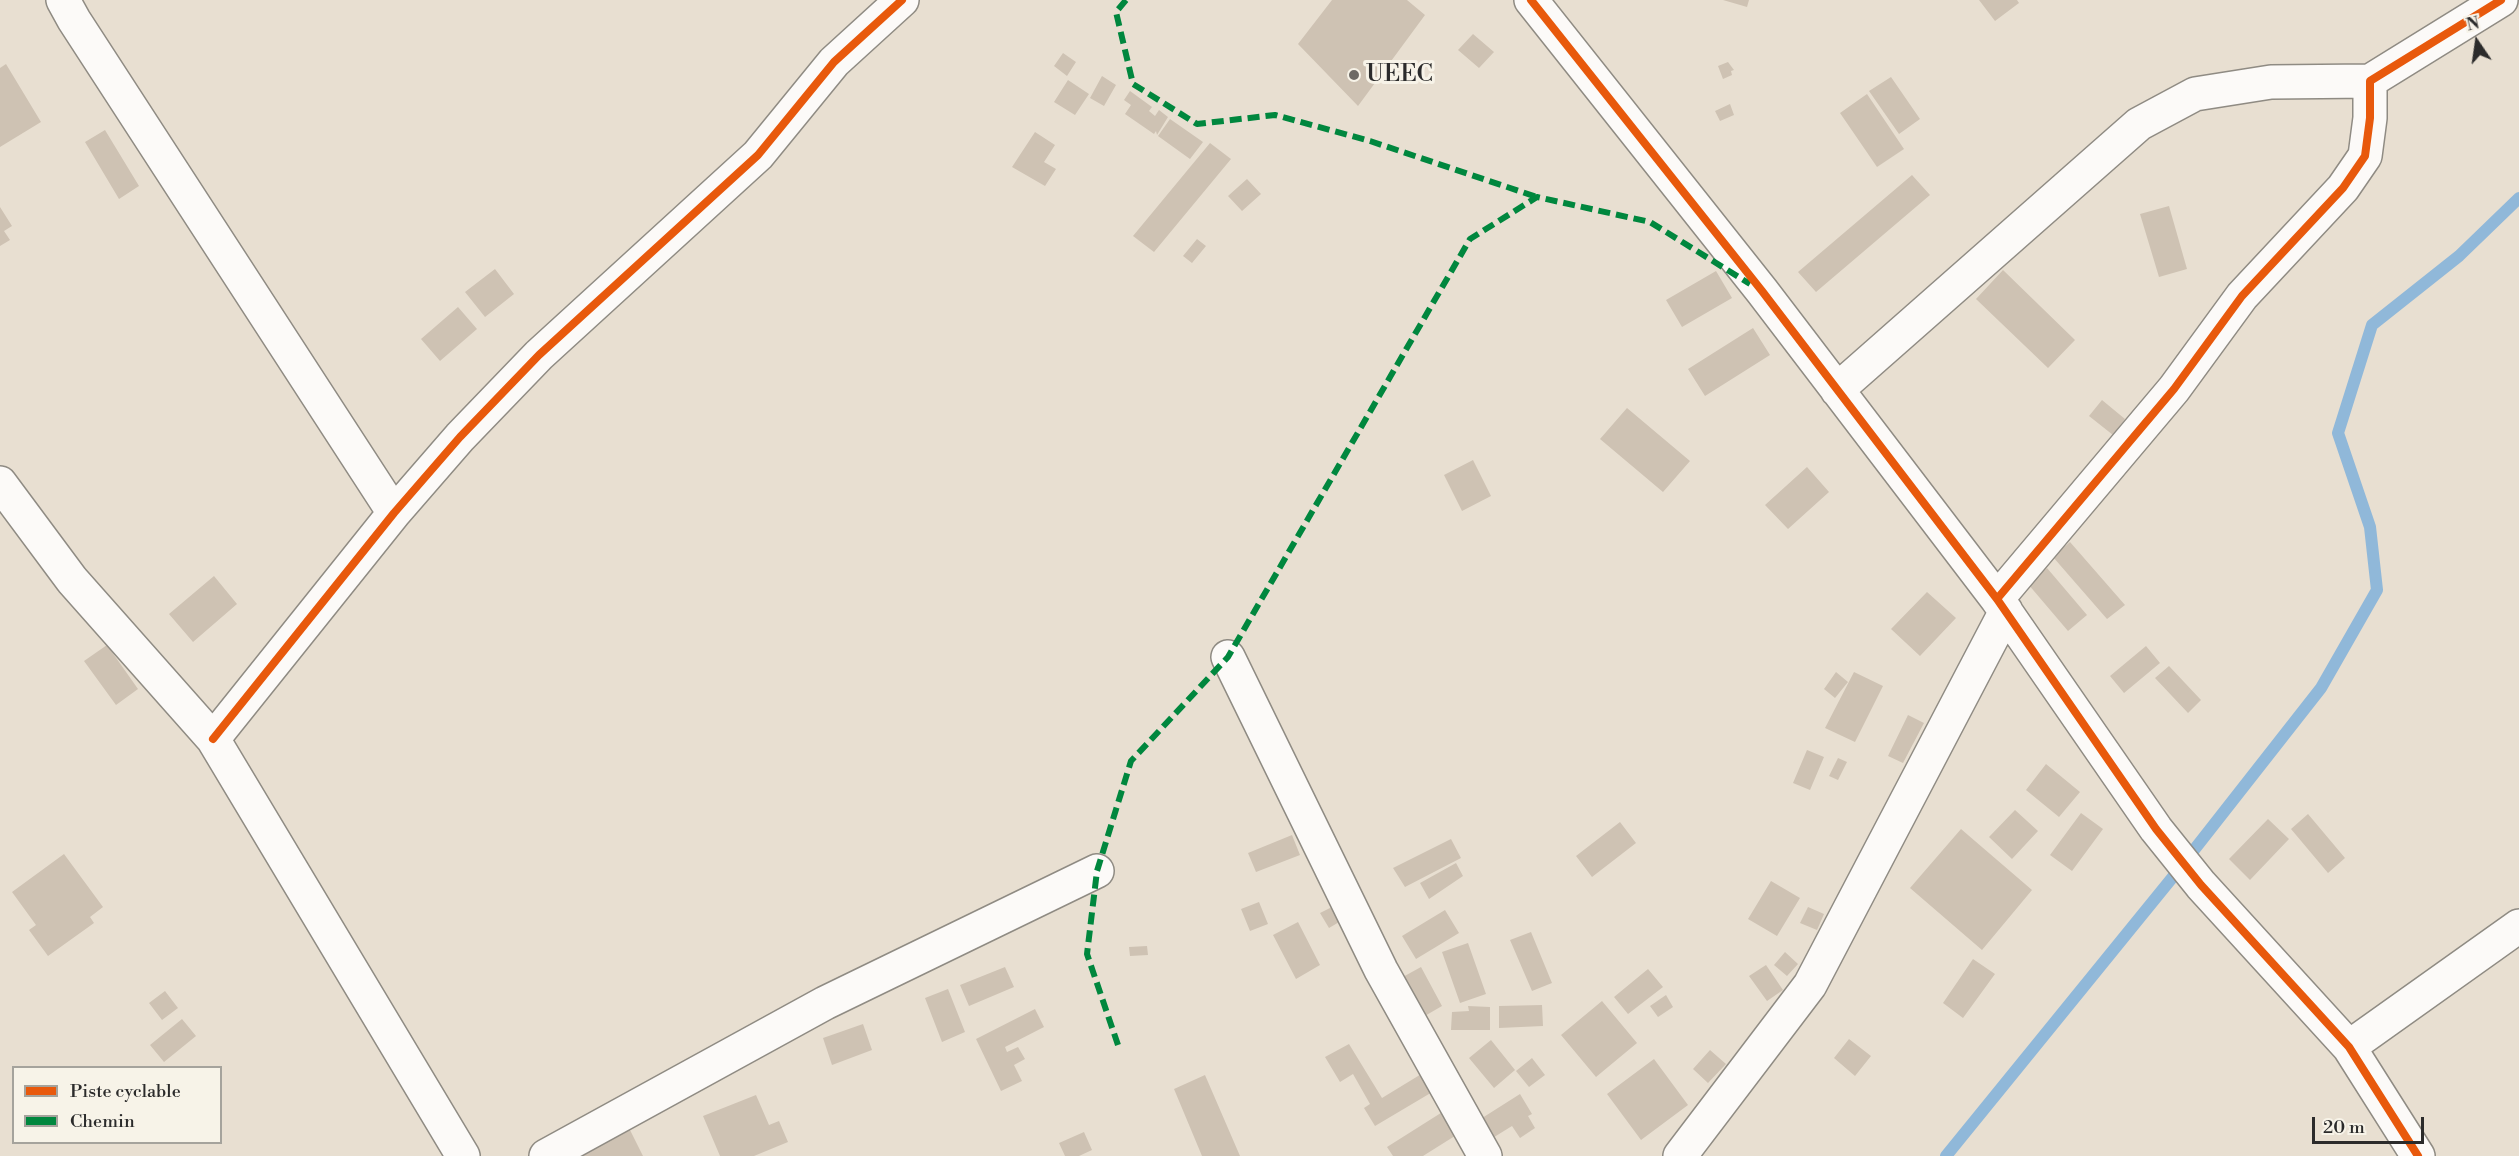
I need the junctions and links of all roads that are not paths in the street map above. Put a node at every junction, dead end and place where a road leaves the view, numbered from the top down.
1 (63, 0) edge
2 (902, 0) edge
3 (1531, 0) edge
4 (2501, 0) edge
5 (2370, 81) junction
6 (1838, 390) junction
7 (0, 483) edge
8 (394, 513) junction
9 (2001, 605) junction
10 (1228, 657) dead end
11 (213, 739) junction
12 (1096, 871) dead end
13 (2519, 926) edge
14 (2349, 1047) junction
15 (462, 1156) edge
16 (546, 1156) edge
17 (1485, 1156) edge
18 (1680, 1156) edge
19 (2418, 1156) edge

1 - 8 street
2 - 8 street
3 - 6 street
4 - 5 street
5 - 6 street
5 - 9 street
6 - 9 street
7 - 11 street
8 - 11 street
9 - 14 street
9 - 18 street
10 - 17 street
11 - 15 street
12 - 16 street
13 - 14 street
14 - 19 street

